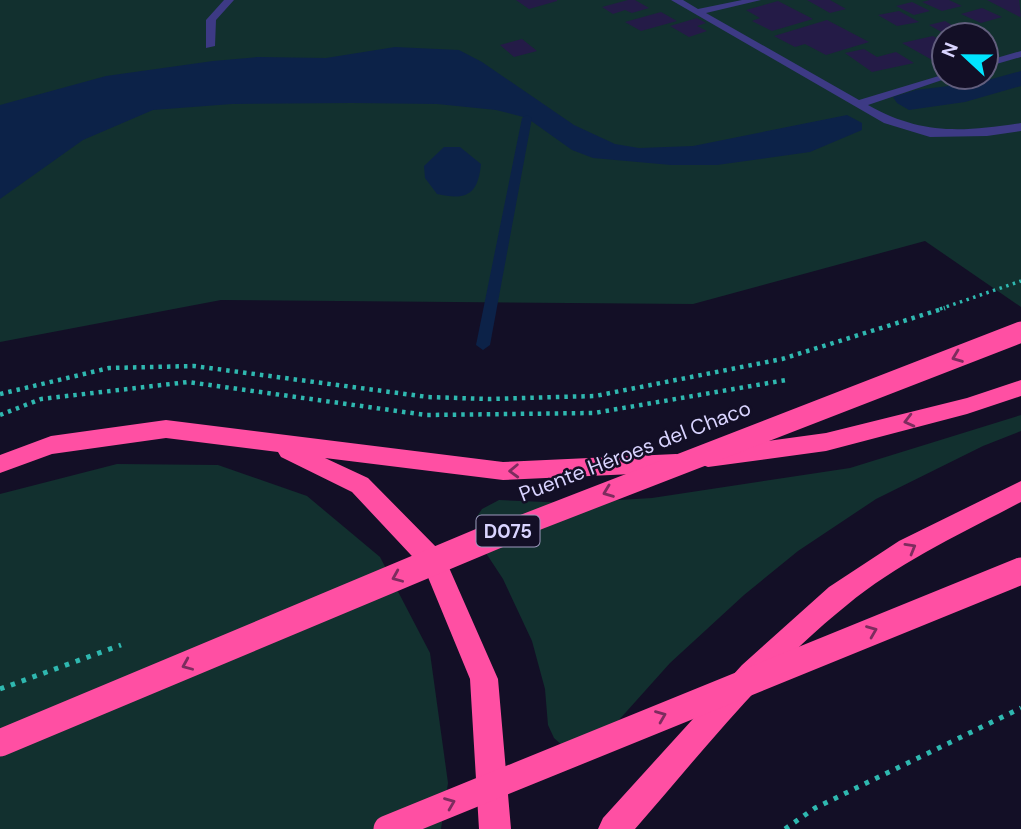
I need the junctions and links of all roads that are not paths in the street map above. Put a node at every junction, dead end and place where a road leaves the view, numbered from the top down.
1 (229, 0) edge
2 (676, 0) edge
3 (756, 0) edge
4 (697, 12) junction
5 (210, 46) dead end
6 (1021, 54) edge
7 (1000, 60) edge
8 (930, 82) edge
9 (858, 104) junction
10 (1021, 127) edge
11 (1021, 332) edge
12 (1021, 388) edge
13 (272, 442) junction
14 (0, 464) edge
15 (1021, 491) edge
16 (1021, 571) edge
17 (0, 743) edge
18 (387, 829) edge
19 (495, 829) edge
20 (614, 829) edge

1 - 5 street
2 - 4 street
3 - 4 street
4 - 9 street
6 - 7 street
8 - 9 street
9 - 10 street
11 -> 17 highway, Puente Héroes del Chaco / D075, bridge
12 -> 13 highway
13 - 14 highway
13 - 19 highway
20 -> 15 highway
18 -> 16 highway, bridge

